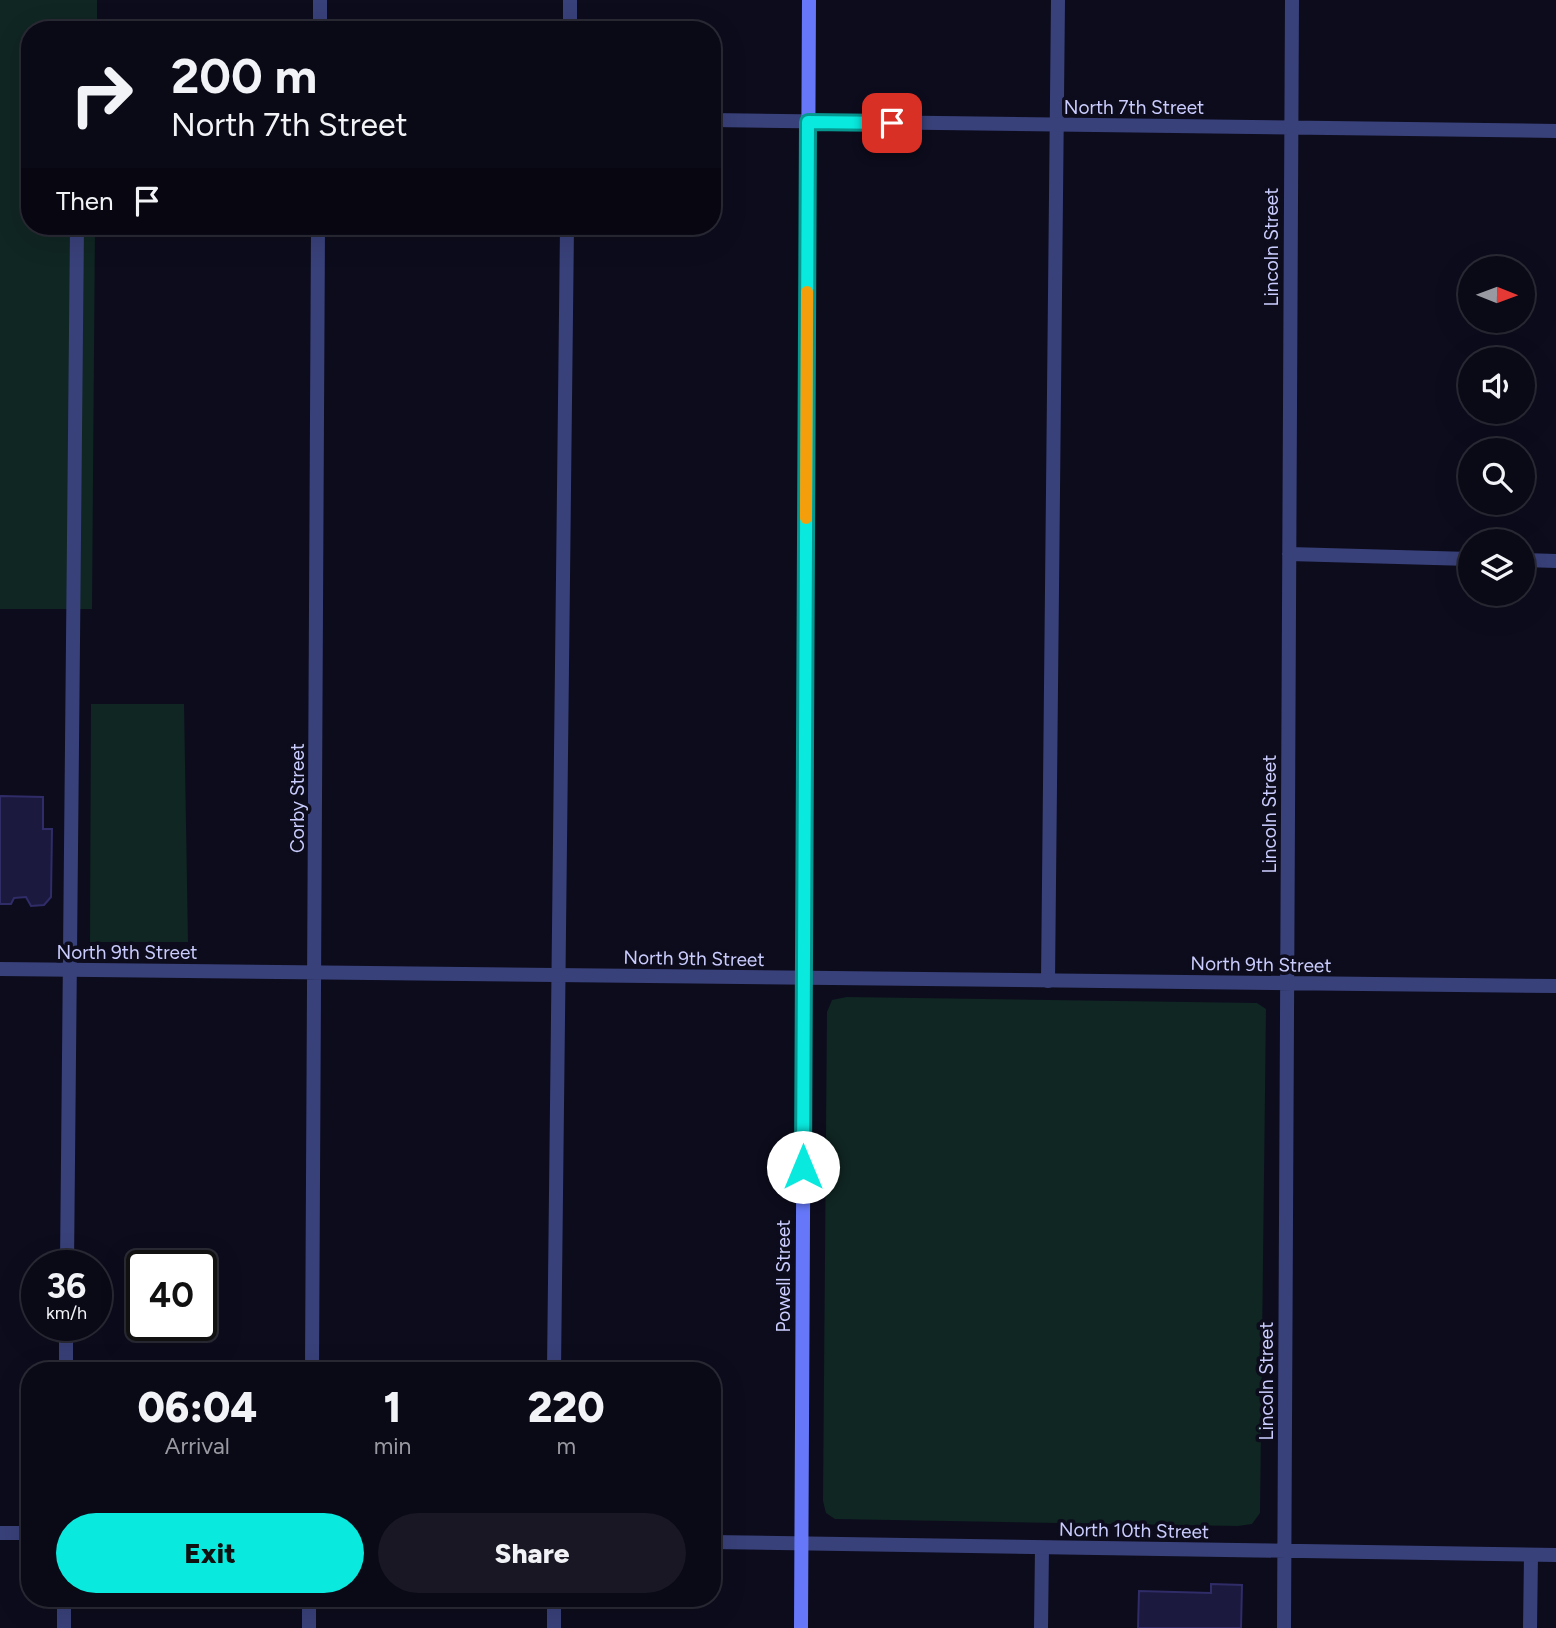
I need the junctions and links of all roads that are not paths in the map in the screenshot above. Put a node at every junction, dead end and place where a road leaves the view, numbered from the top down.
1 (320, 0) edge
2 (570, 0) edge
3 (809, 0) edge
4 (1058, 0) edge
5 (1292, 0) edge
6 (320, 21) edge
7 (570, 21) edge
8 (721, 120) edge
9 (808, 122) junction
10 (1059, 127) junction
11 (1291, 127) junction
12 (1556, 131) edge
13 (77, 235) edge
14 (318, 235) edge
15 (566, 235) edge
16 (1289, 554) junction
17 (1458, 559) edge
18 (1535, 560) edge
19 (1556, 561) edge
20 (0, 969) edge
21 (69, 971) junction
22 (315, 972) junction
23 (556, 976) junction
24 (803, 979) junction
25 (1048, 981) junction
26 (1288, 983) junction
27 (1556, 986) edge
28 (67, 1250) edge
29 (66, 1341) edge
30 (66, 1362) edge
31 (312, 1362) edge
32 (554, 1362) edge
33 (0, 1533) edge
34 (21, 1533) edge
35 (721, 1542) edge
36 (802, 1542) junction
37 (1042, 1548) junction
38 (1284, 1552) junction
39 (1531, 1555) junction
40 (1556, 1555) edge
41 (64, 1607) edge
42 (309, 1607) edge
43 (554, 1607) edge
44 (64, 1628) edge
45 (309, 1628) edge
46 (554, 1628) edge
47 (801, 1628) edge
48 (1041, 1628) edge
49 (1283, 1628) edge
50 (1530, 1628) edge

1 - 6 street
2 - 7 street
3 - 9 street, Powell Street
4 - 10 street
5 - 11 street, Lincoln Street
8 - 9 street, North 7th Street
9 - 10 street, North 7th Street
9 - 24 street, Powell Street
10 - 11 street, North 7th Street
10 - 25 street
11 - 12 street, North 7th Street
11 - 16 street, Lincoln Street
13 - 21 street
14 - 22 street, Corby Street
15 - 23 street
16 - 17 street
16 - 26 street, Lincoln Street
18 - 19 street
20 - 21 street, North 9th Street
21 - 22 street, North 9th Street
21 - 28 street
22 - 23 street, North 9th Street
22 - 31 street, Corby Street
23 - 24 street, North 9th Street
23 - 32 street
24 - 25 street, North 9th Street
24 - 36 street, Powell Street
25 - 26 street, North 9th Street
26 - 27 street, North 9th Street
26 - 38 street, Lincoln Street
29 - 30 street
33 - 34 street
35 - 36 street, North 10th Street
36 - 37 street, North 10th Street
36 - 47 street, Powell Street
37 - 38 street, North 10th Street
37 - 48 street
38 - 39 street, North 10th Street
38 - 49 street, Lincoln Street
39 - 40 street, North 10th Street
39 - 50 street
41 - 44 street
42 - 45 street
43 - 46 street

